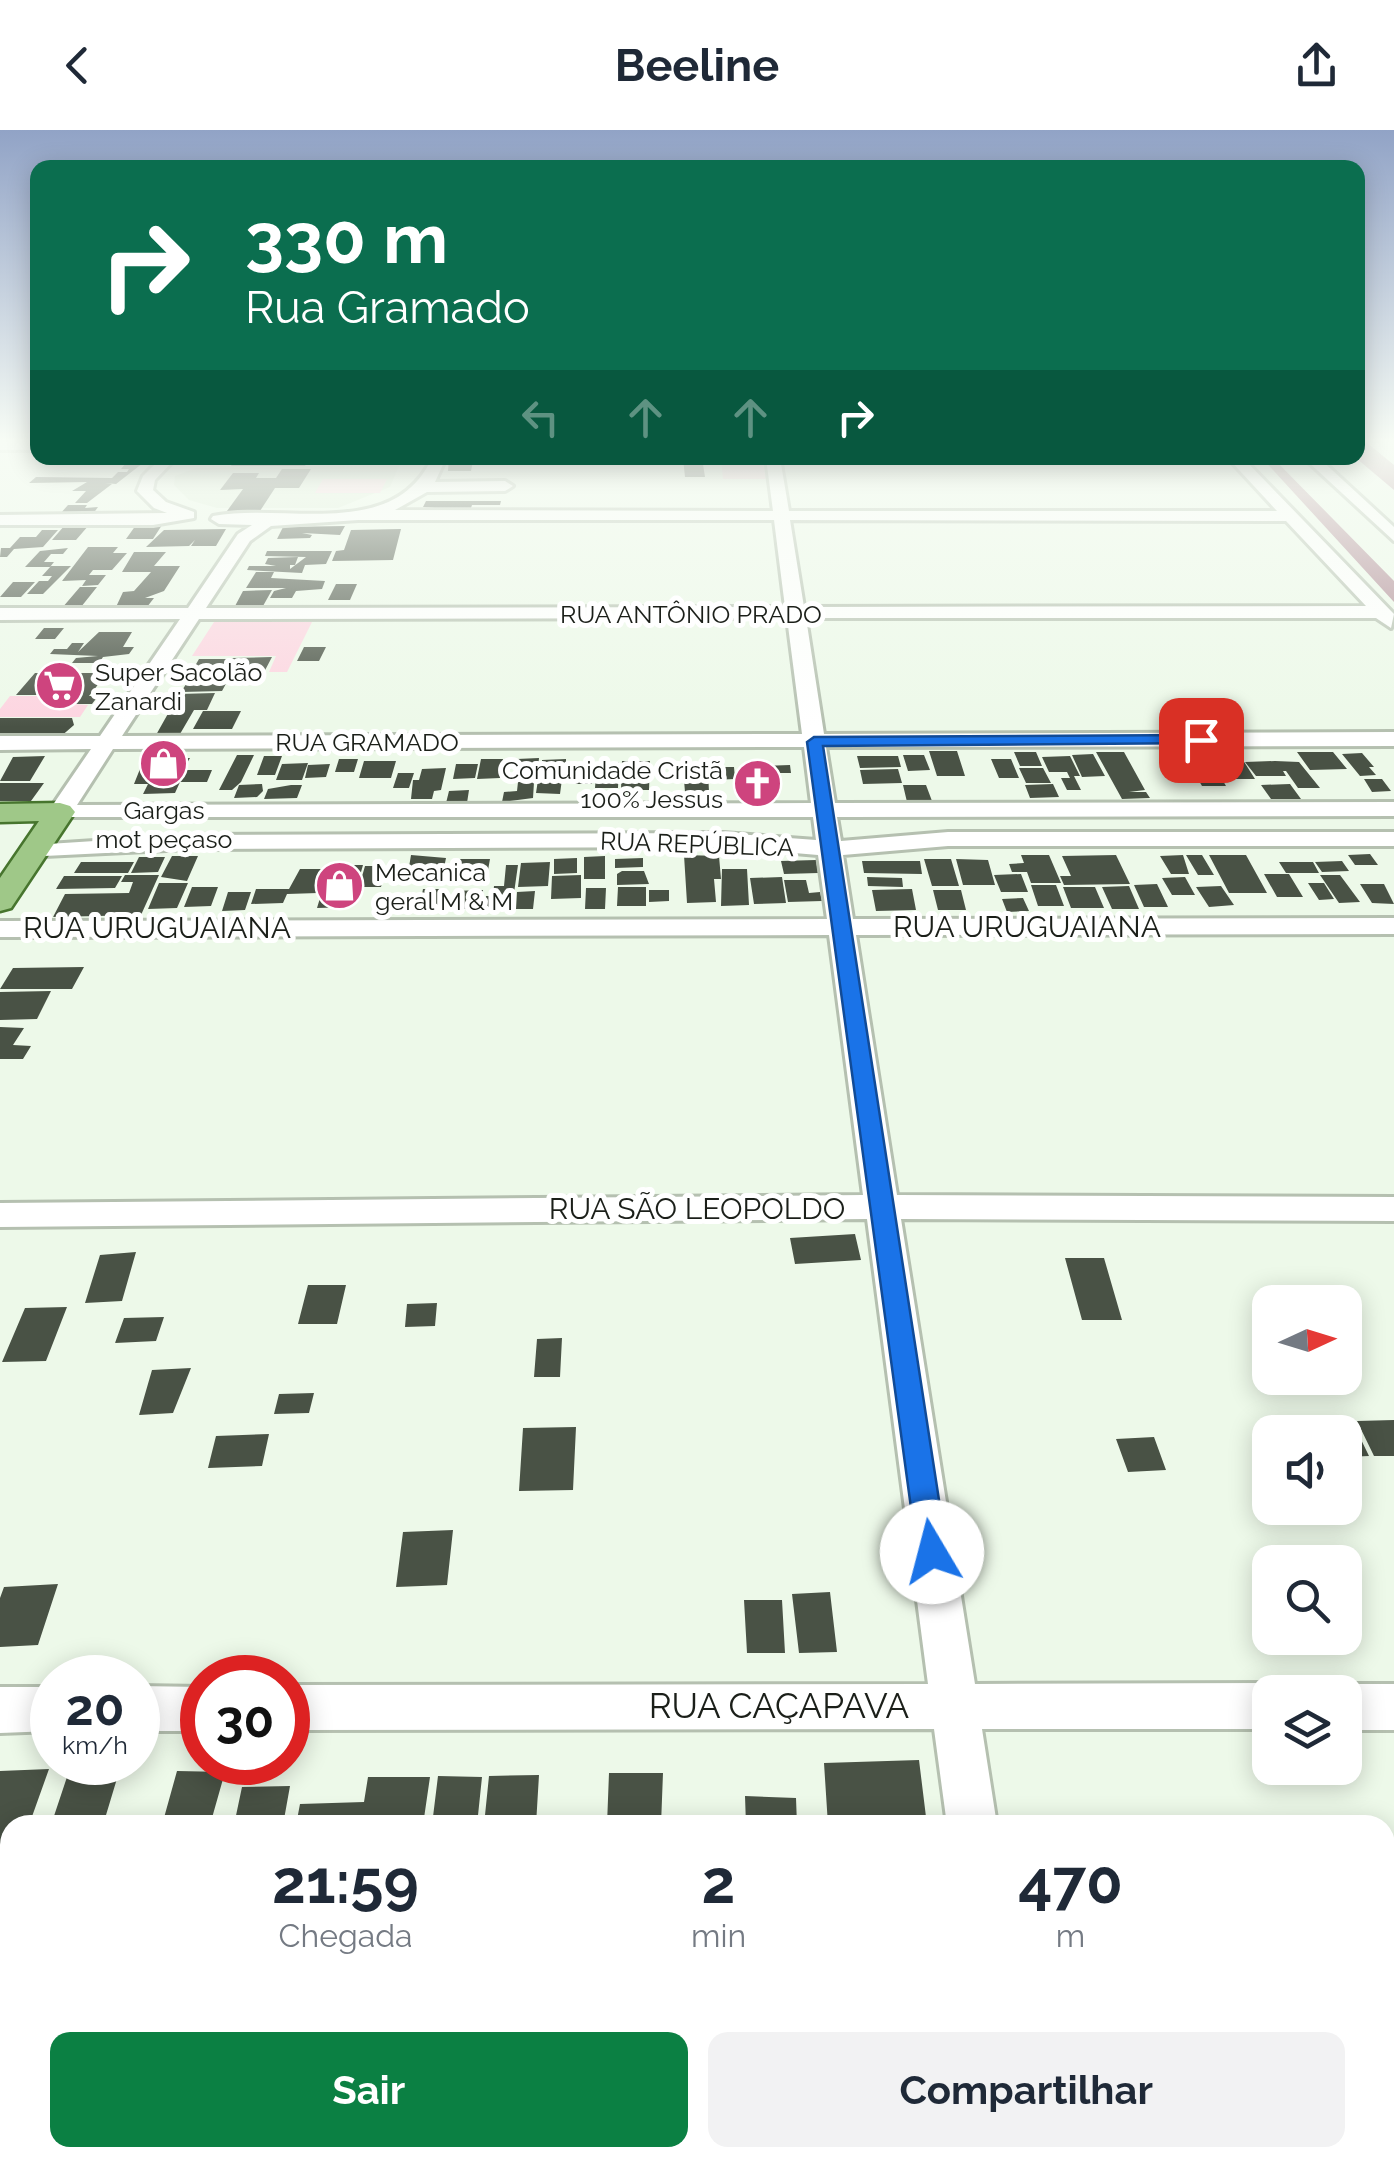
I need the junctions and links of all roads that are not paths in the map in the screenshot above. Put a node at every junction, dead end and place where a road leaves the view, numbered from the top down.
1 (785, 537) edge
2 (1310, 537) edge
3 (244, 538) edge
4 (0, 614) edge
5 (192, 614) junction
6 (796, 614) junction
7 (1388, 618) edge
8 (1394, 740) edge
9 (0, 742) edge
10 (107, 742) junction
11 (814, 742) junction
12 (1394, 809) edge
13 (826, 810) junction
14 (1098, 810) junction
15 (1158, 810) junction
16 (60, 812) junction
17 (0, 813) edge
18 (1108, 838) junction
19 (1173, 838) junction
20 (1394, 839) edge
21 (0, 849) edge
22 (830, 849) junction
23 (33, 852) junction
24 (0, 901) edge
25 (1394, 926) edge
26 (0, 928) edge
27 (841, 928) junction
28 (882, 1207) junction
29 (1394, 1208) edge
30 (0, 1215) edge
31 (954, 1705) junction
32 (1252, 1706) edge
33 (1362, 1706) edge
34 (1394, 1707) edge
35 (310, 1708) edge
36 (0, 1710) edge
37 (30, 1710) edge
38 (970, 1815) edge

1 - 6 street
2 - 7 street
3 - 5 street
4 - 5 street, RUA ANTÔNIO PRADO
5 - 6 street, RUA ANTÔNIO PRADO
5 - 10 street
6 - 7 street, RUA ANTÔNIO PRADO
6 - 11 street
8 - 11 street, RUA GRAMADO
9 - 10 street, RUA GRAMADO
10 - 11 street, RUA GRAMADO
10 - 16 street
11 - 13 street
12 - 15 street, RUA REPÚBLICA
13 - 14 street, RUA REPÚBLICA
13 - 16 street, RUA REPÚBLICA
13 - 22 street
14 - 15 street, RUA REPÚBLICA
14 - 18 street
15 - 19 street
16 - 17 main road, RUA REPÚBLICA
16 - 23 main road
18 - 19 street, RUA REPÚBLICA
18 - 22 street, RUA REPÚBLICA
19 - 20 street, RUA REPÚBLICA
21 - 23 main road, RUA REPÚBLICA
22 - 23 street, RUA REPÚBLICA
22 - 27 street
23 - 24 main road
25 - 27 street, RUA URUGUAIANA
26 - 27 street, RUA URUGUAIANA
27 - 28 street
28 - 29 street, RUA SÃO LEOPOLDO
28 - 30 street, RUA SÃO LEOPOLDO
28 - 31 street
31 - 32 street, RUA CAÇAPAVA
31 - 35 street, RUA CAÇAPAVA
31 - 38 street
33 - 34 street
36 - 37 street

